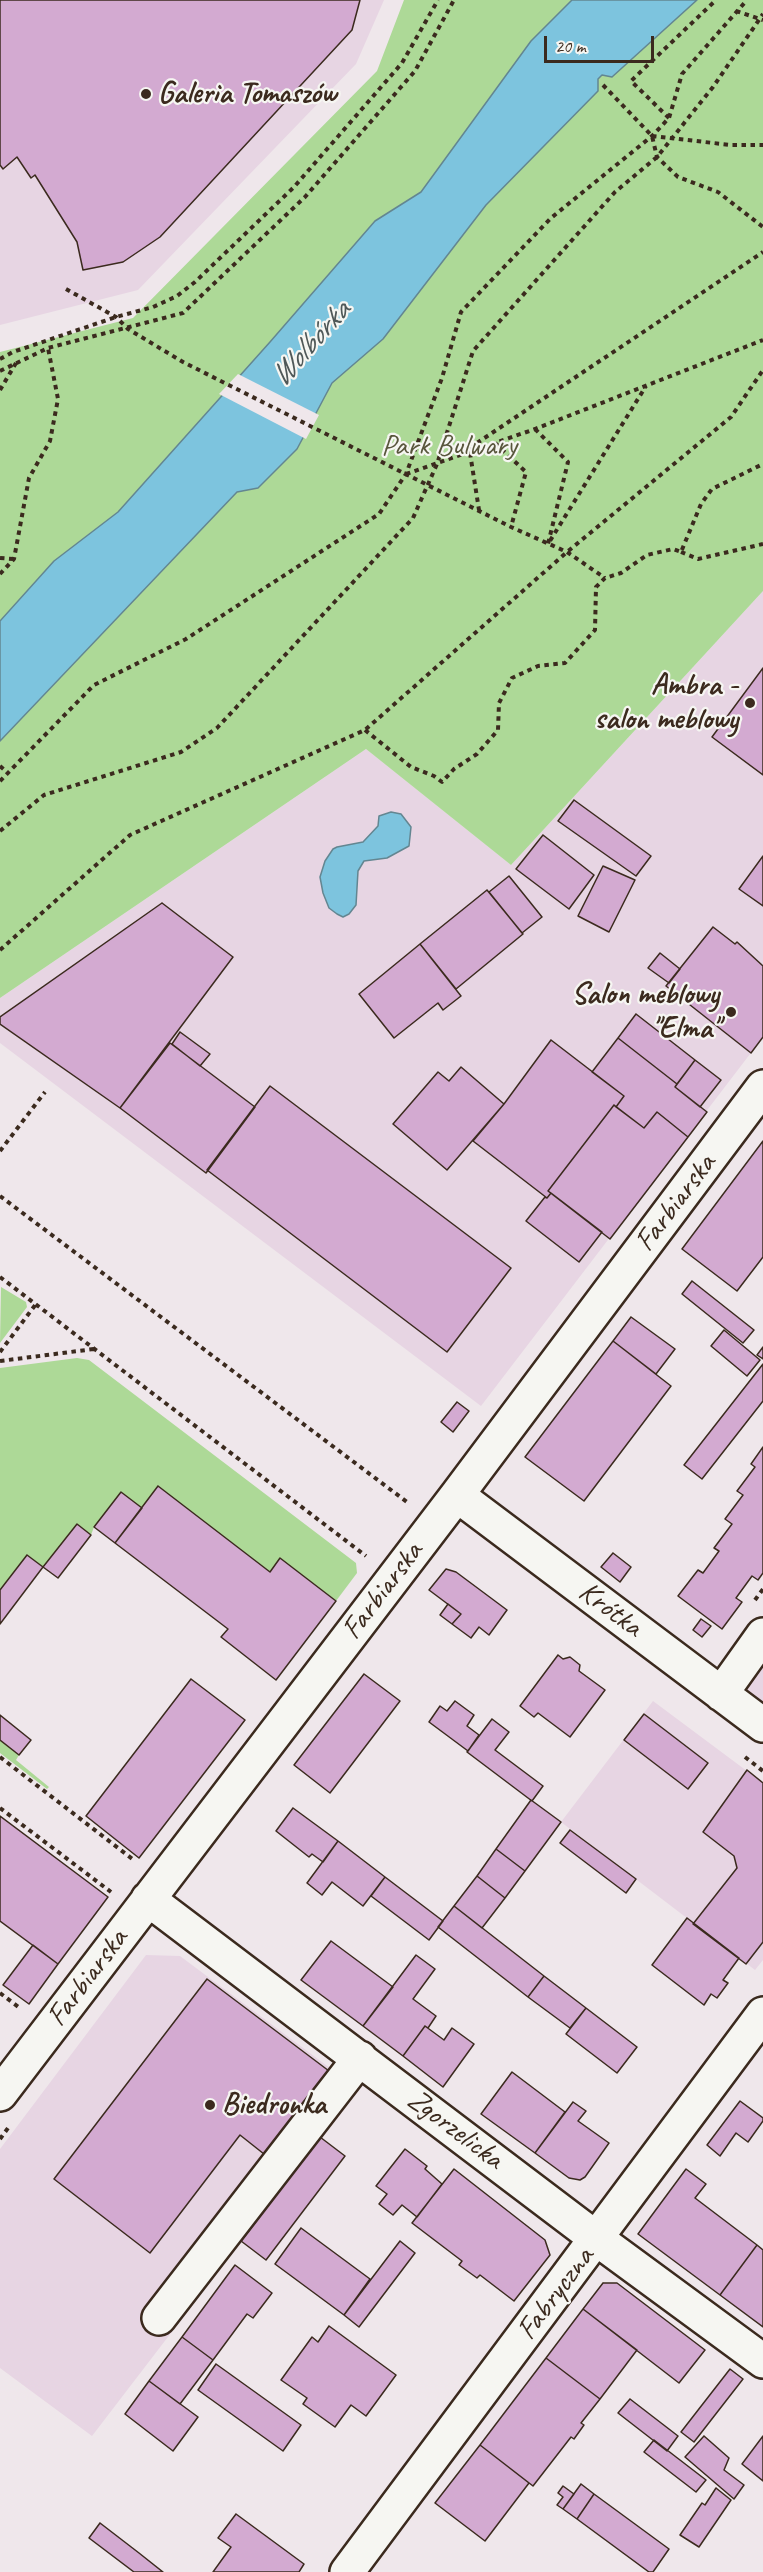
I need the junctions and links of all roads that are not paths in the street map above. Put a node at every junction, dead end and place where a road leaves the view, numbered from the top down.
1 (763, 1087) edge
2 (457, 1495) junction
3 (756, 1621) edge
4 (721, 1694) junction
5 (763, 1725) edge
6 (136, 1888) junction
7 (763, 2014) edge
8 (360, 2058) junction
9 (7, 2107) edge
10 (597, 2239) junction
11 (159, 2318) dead end
12 (763, 2361) edge
13 (347, 2572) edge

1 - 2 street, Farbiarska
2 - 4 street, Krótka
2 - 6 street, Farbiarska
3 - 4 street
4 - 5 street, Krótka
6 - 8 street, Zgorzelicka
6 - 9 street, Farbiarska
7 - 10 street, Fabryczna
8 - 10 street, Zgorzelicka
8 - 11 street
10 - 12 street, Zgorzelicka
10 - 13 street, Fabryczna

